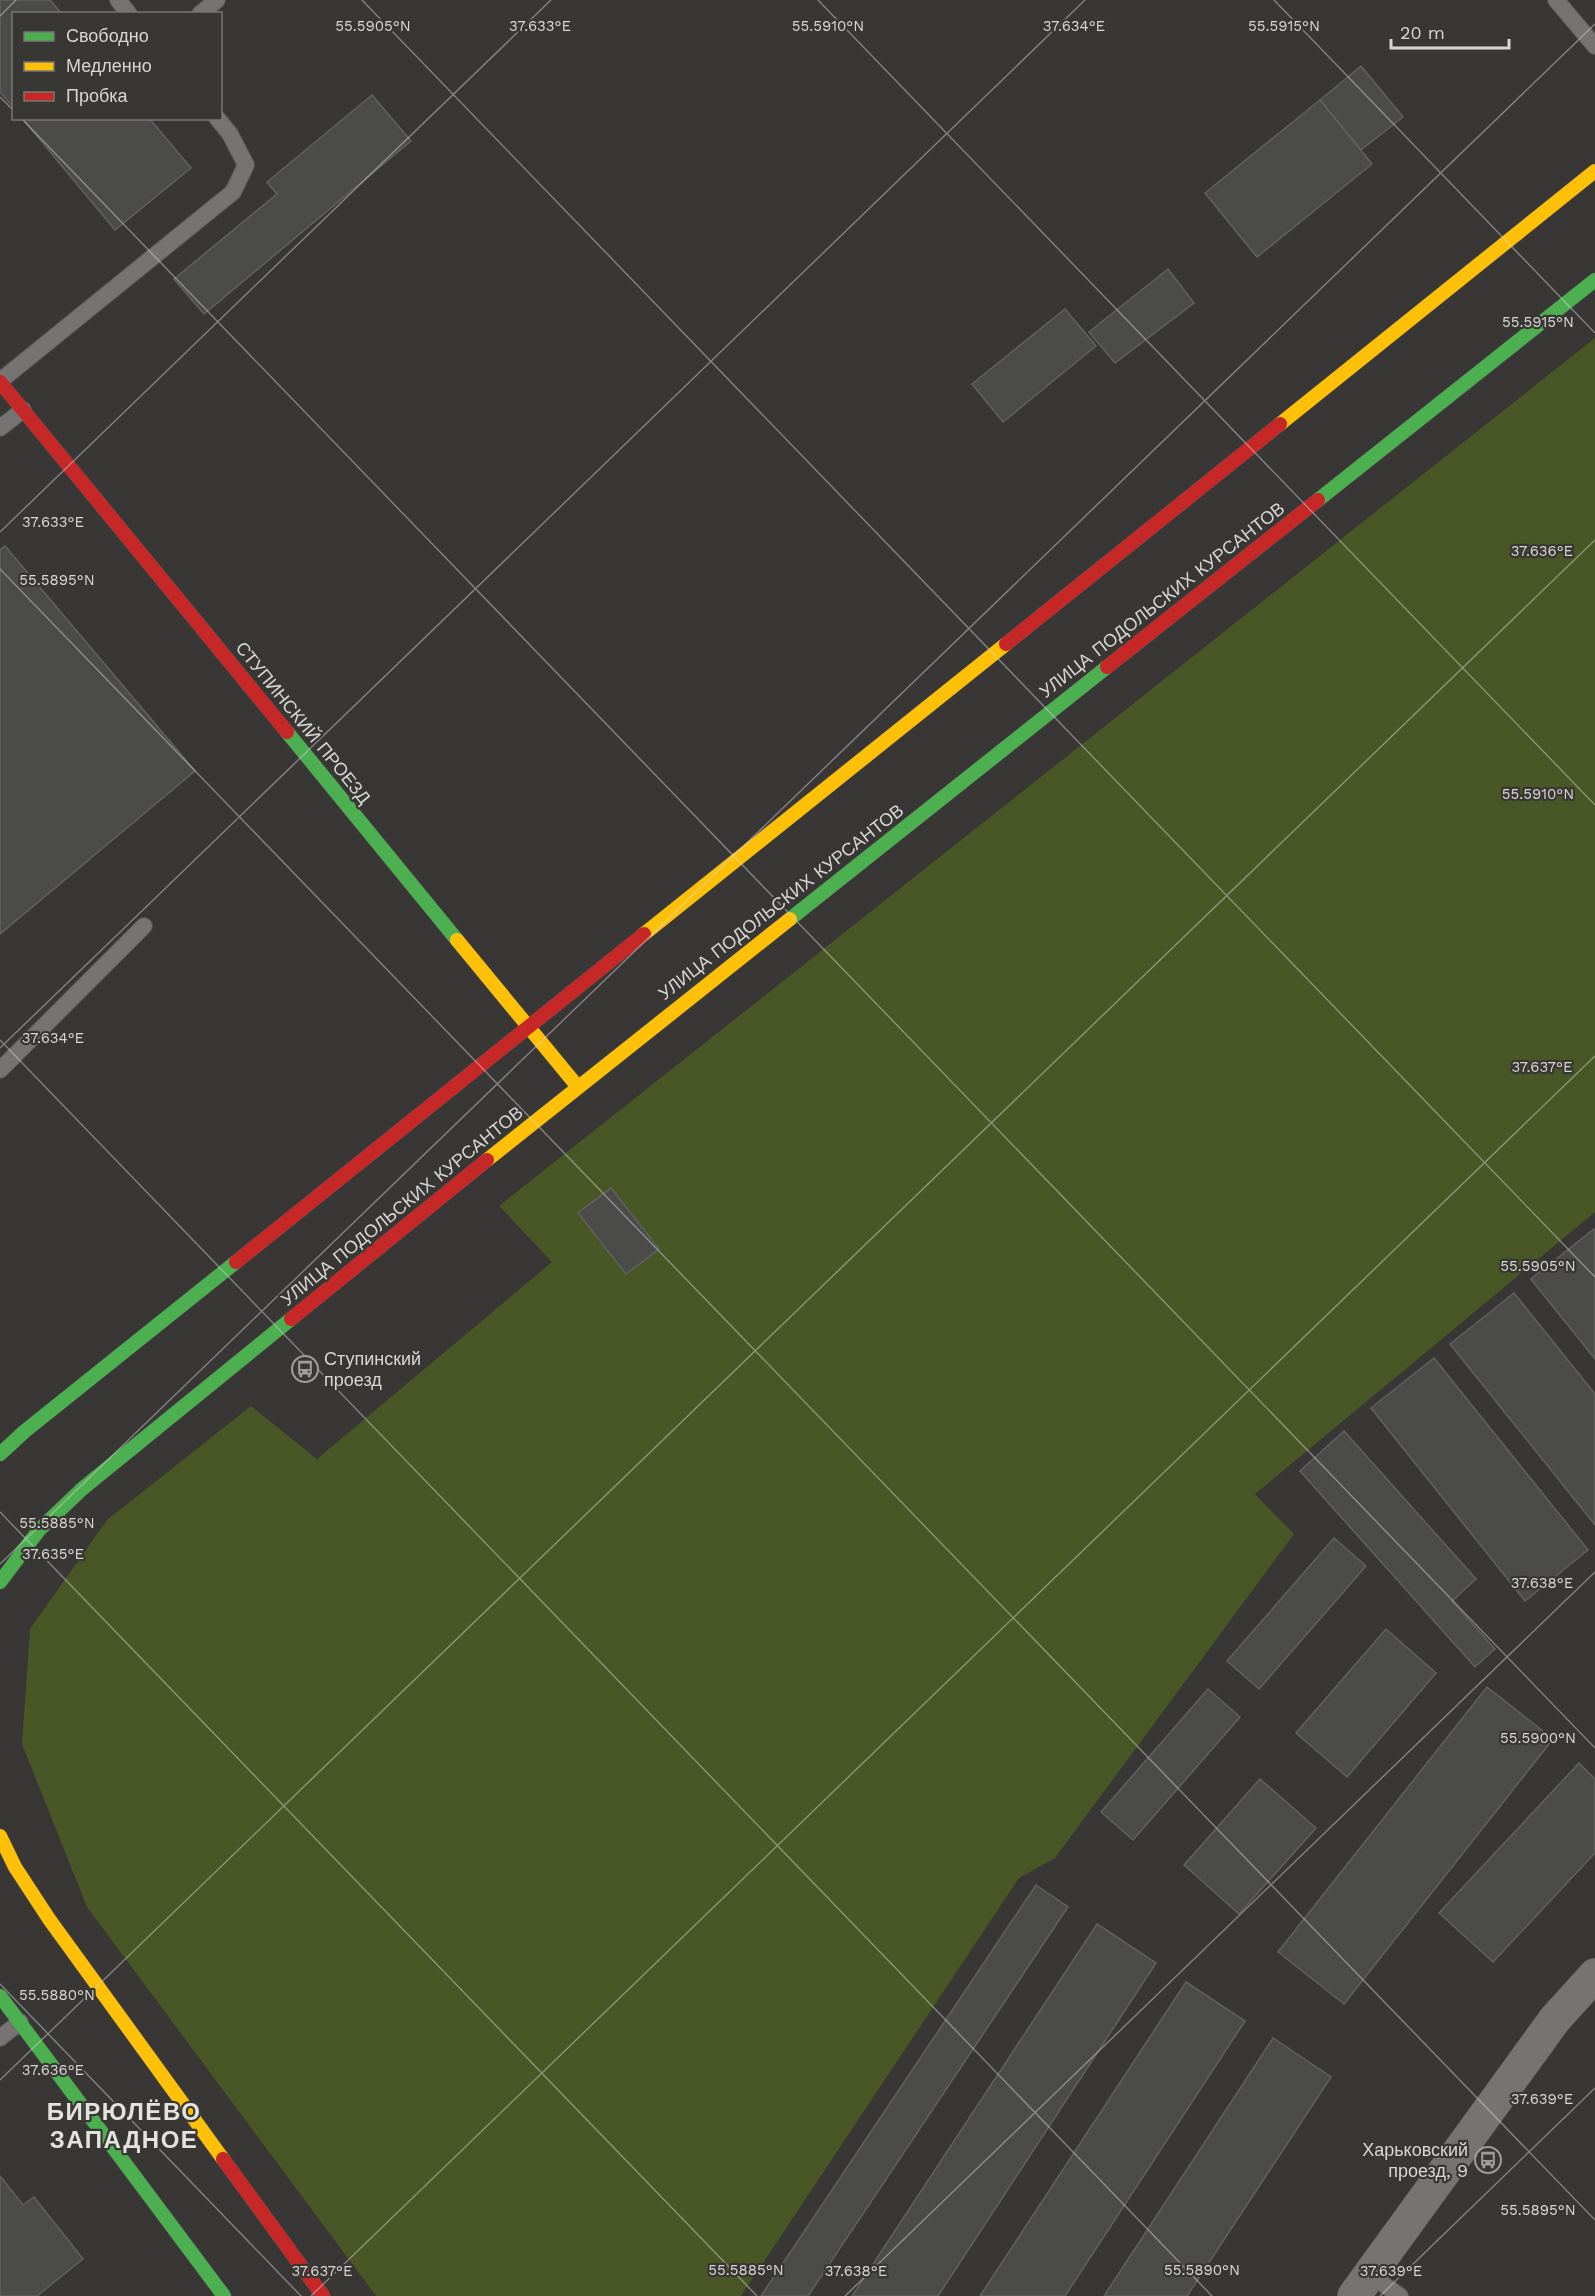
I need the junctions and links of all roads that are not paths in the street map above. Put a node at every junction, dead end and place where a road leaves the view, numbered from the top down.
1 (118, 0) edge
2 (217, 0) edge
3 (1556, 0) edge
4 (127, 12) edge
5 (202, 12) edge
6 (1595, 46) edge
7 (219, 120) edge
8 (1595, 171) edge
9 (1595, 279) edge
10 (0, 382) edge
11 (23, 410) junction
12 (0, 428) edge
13 (144, 926) dead end
14 (529, 1025) junction
15 (0, 1070) edge
16 (578, 1087) junction
17 (0, 1454) edge
18 (3, 1576) edge
19 (0, 1592) edge
20 (0, 1836) edge
21 (1595, 1975) edge
22 (1, 1998) edge
23 (20, 2022) junction
24 (0, 2038) edge
25 (1361, 2285) edge
26 (224, 2296) edge
27 (323, 2296) edge
28 (1400, 2296) edge

1 - 4 lane
2 - 5 lane
3 - 6 lane
7 - 10 lane
8 - 14 main road
9 - 16 main road, УЛИЦА ПОДОЛЬСКИХ КУРСАНТОВ
10 - 11 main road, СТУПИНСКИЙ ПРОЕЗД
11 - 12 lane
11 - 14 main road, СТУПИНСКИЙ ПРОЕЗД
13 - 15 lane
14 - 16 main road, СТУПИНСКИЙ ПРОЕЗД
14 - 17 main road
16 - 18 main road, УЛИЦА ПОДОЛЬСКИХ КУРСАНТОВ
18 - 19 main road, УЛИЦА ПОДОЛЬСКИХ КУРСАНТОВ
20 - 27 main road
21 - 25 street
22 - 23 main road
23 - 24 lane
23 - 26 main road
25 - 28 lane

